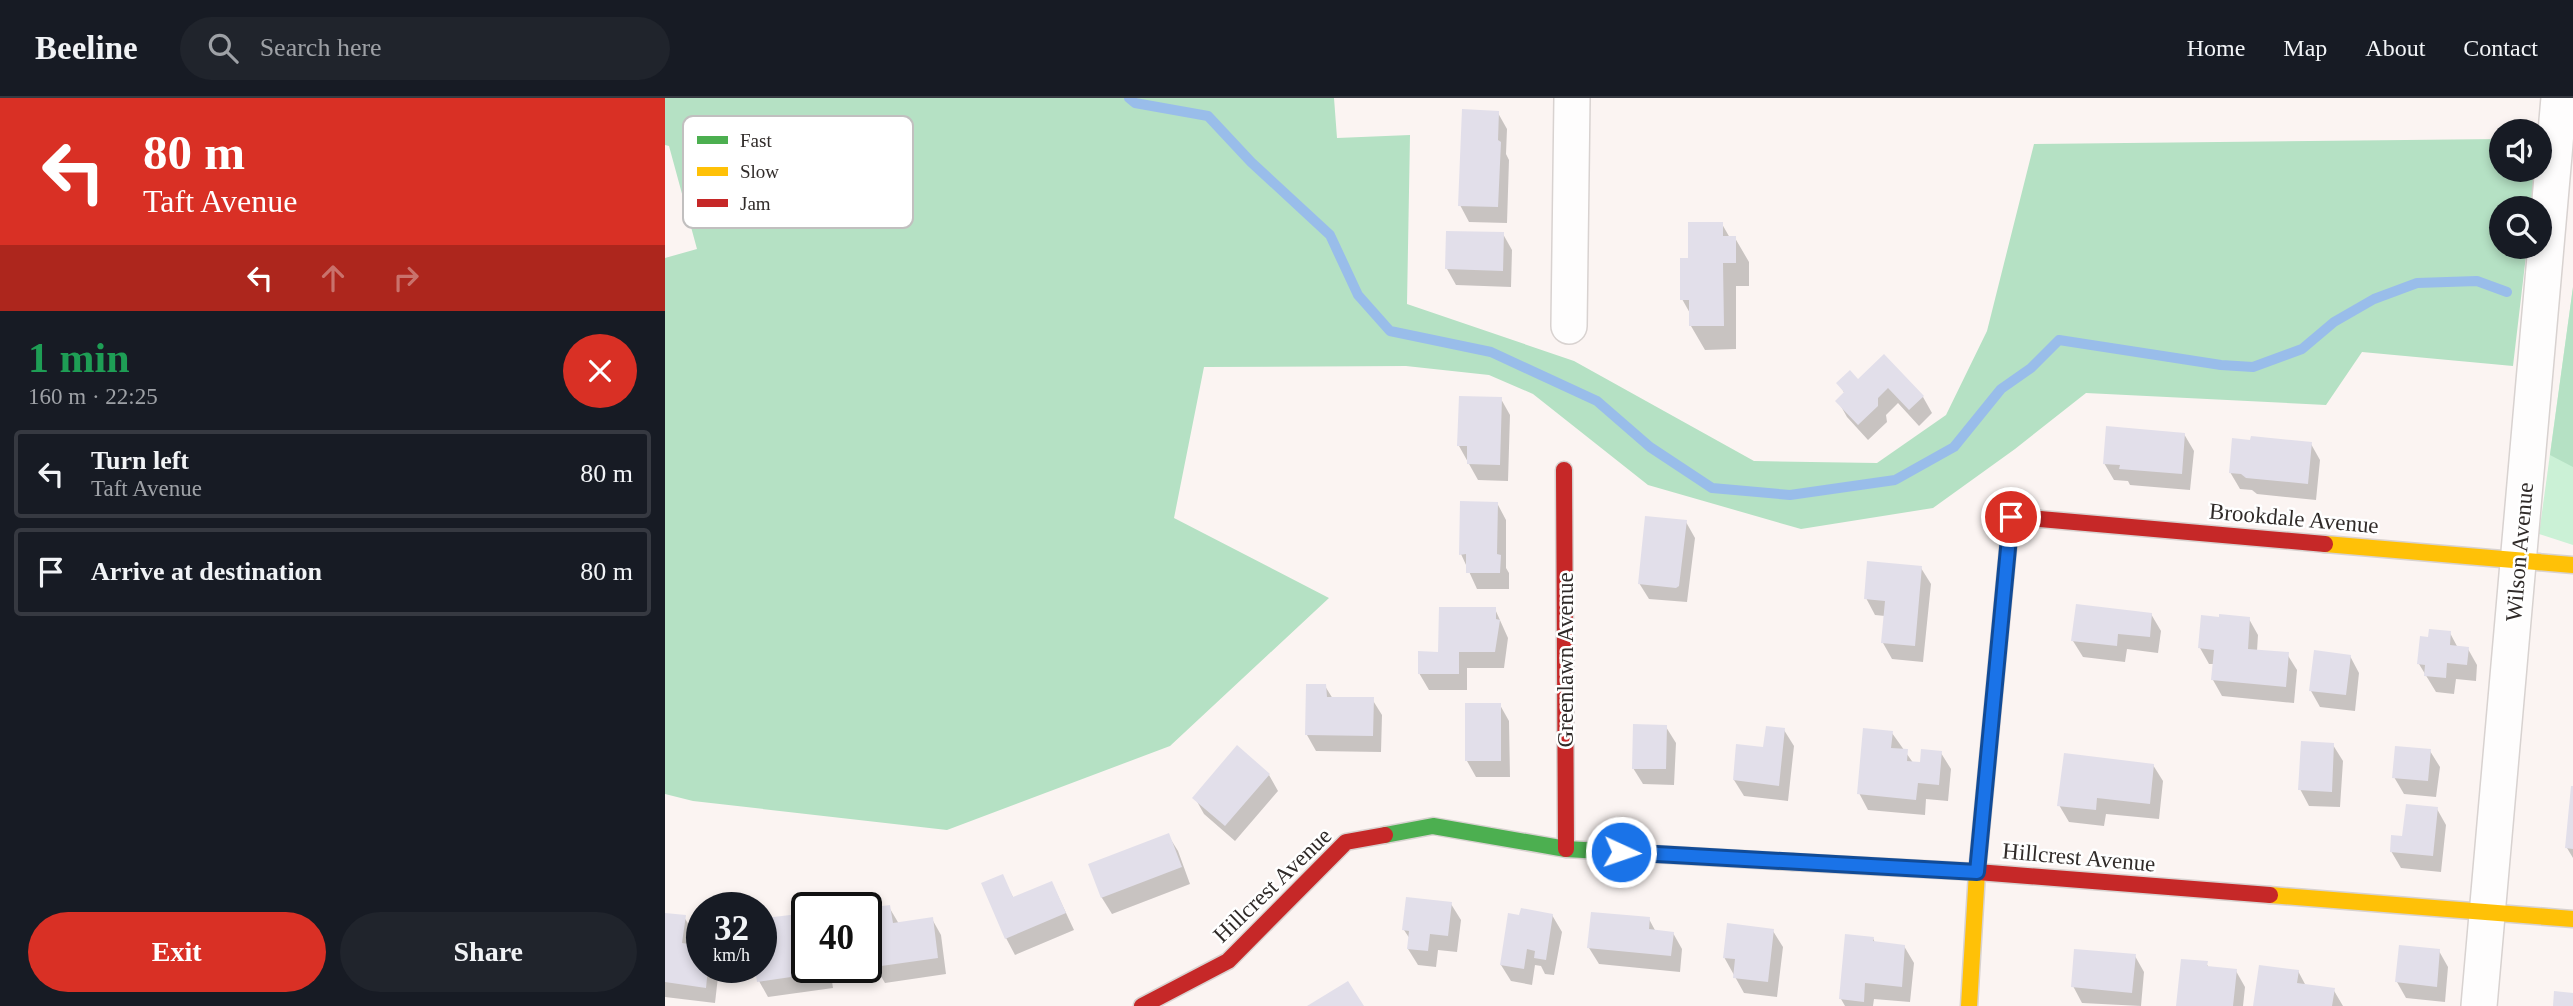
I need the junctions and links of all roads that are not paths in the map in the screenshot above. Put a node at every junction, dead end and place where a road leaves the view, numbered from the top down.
1 (1572, 98) edge
2 (2559, 98) edge
3 (1569, 326) dead end
4 (1564, 470) dead end
5 (2519, 560) junction
6 (2573, 565) edge
7 (1566, 849) junction
8 (1977, 872) junction
9 (2488, 912) junction
10 (2573, 919) edge
11 (1142, 1006) edge
12 (1969, 1006) edge
13 (2479, 1006) edge

1 - 3 street
2 - 5 street, Wilson Avenue
4 - 7 street, Greenlawn Avenue
5 - 6 street, Brookdale Avenue
5 - 8 street, Brookdale Avenue
5 - 9 street, Wilson Avenue
7 - 8 street, Hillcrest Avenue
7 - 11 street, Hillcrest Avenue
8 - 9 street, Hillcrest Avenue
8 - 12 street
9 - 10 street, Hillcrest Avenue
9 - 13 street, Wilson Avenue

